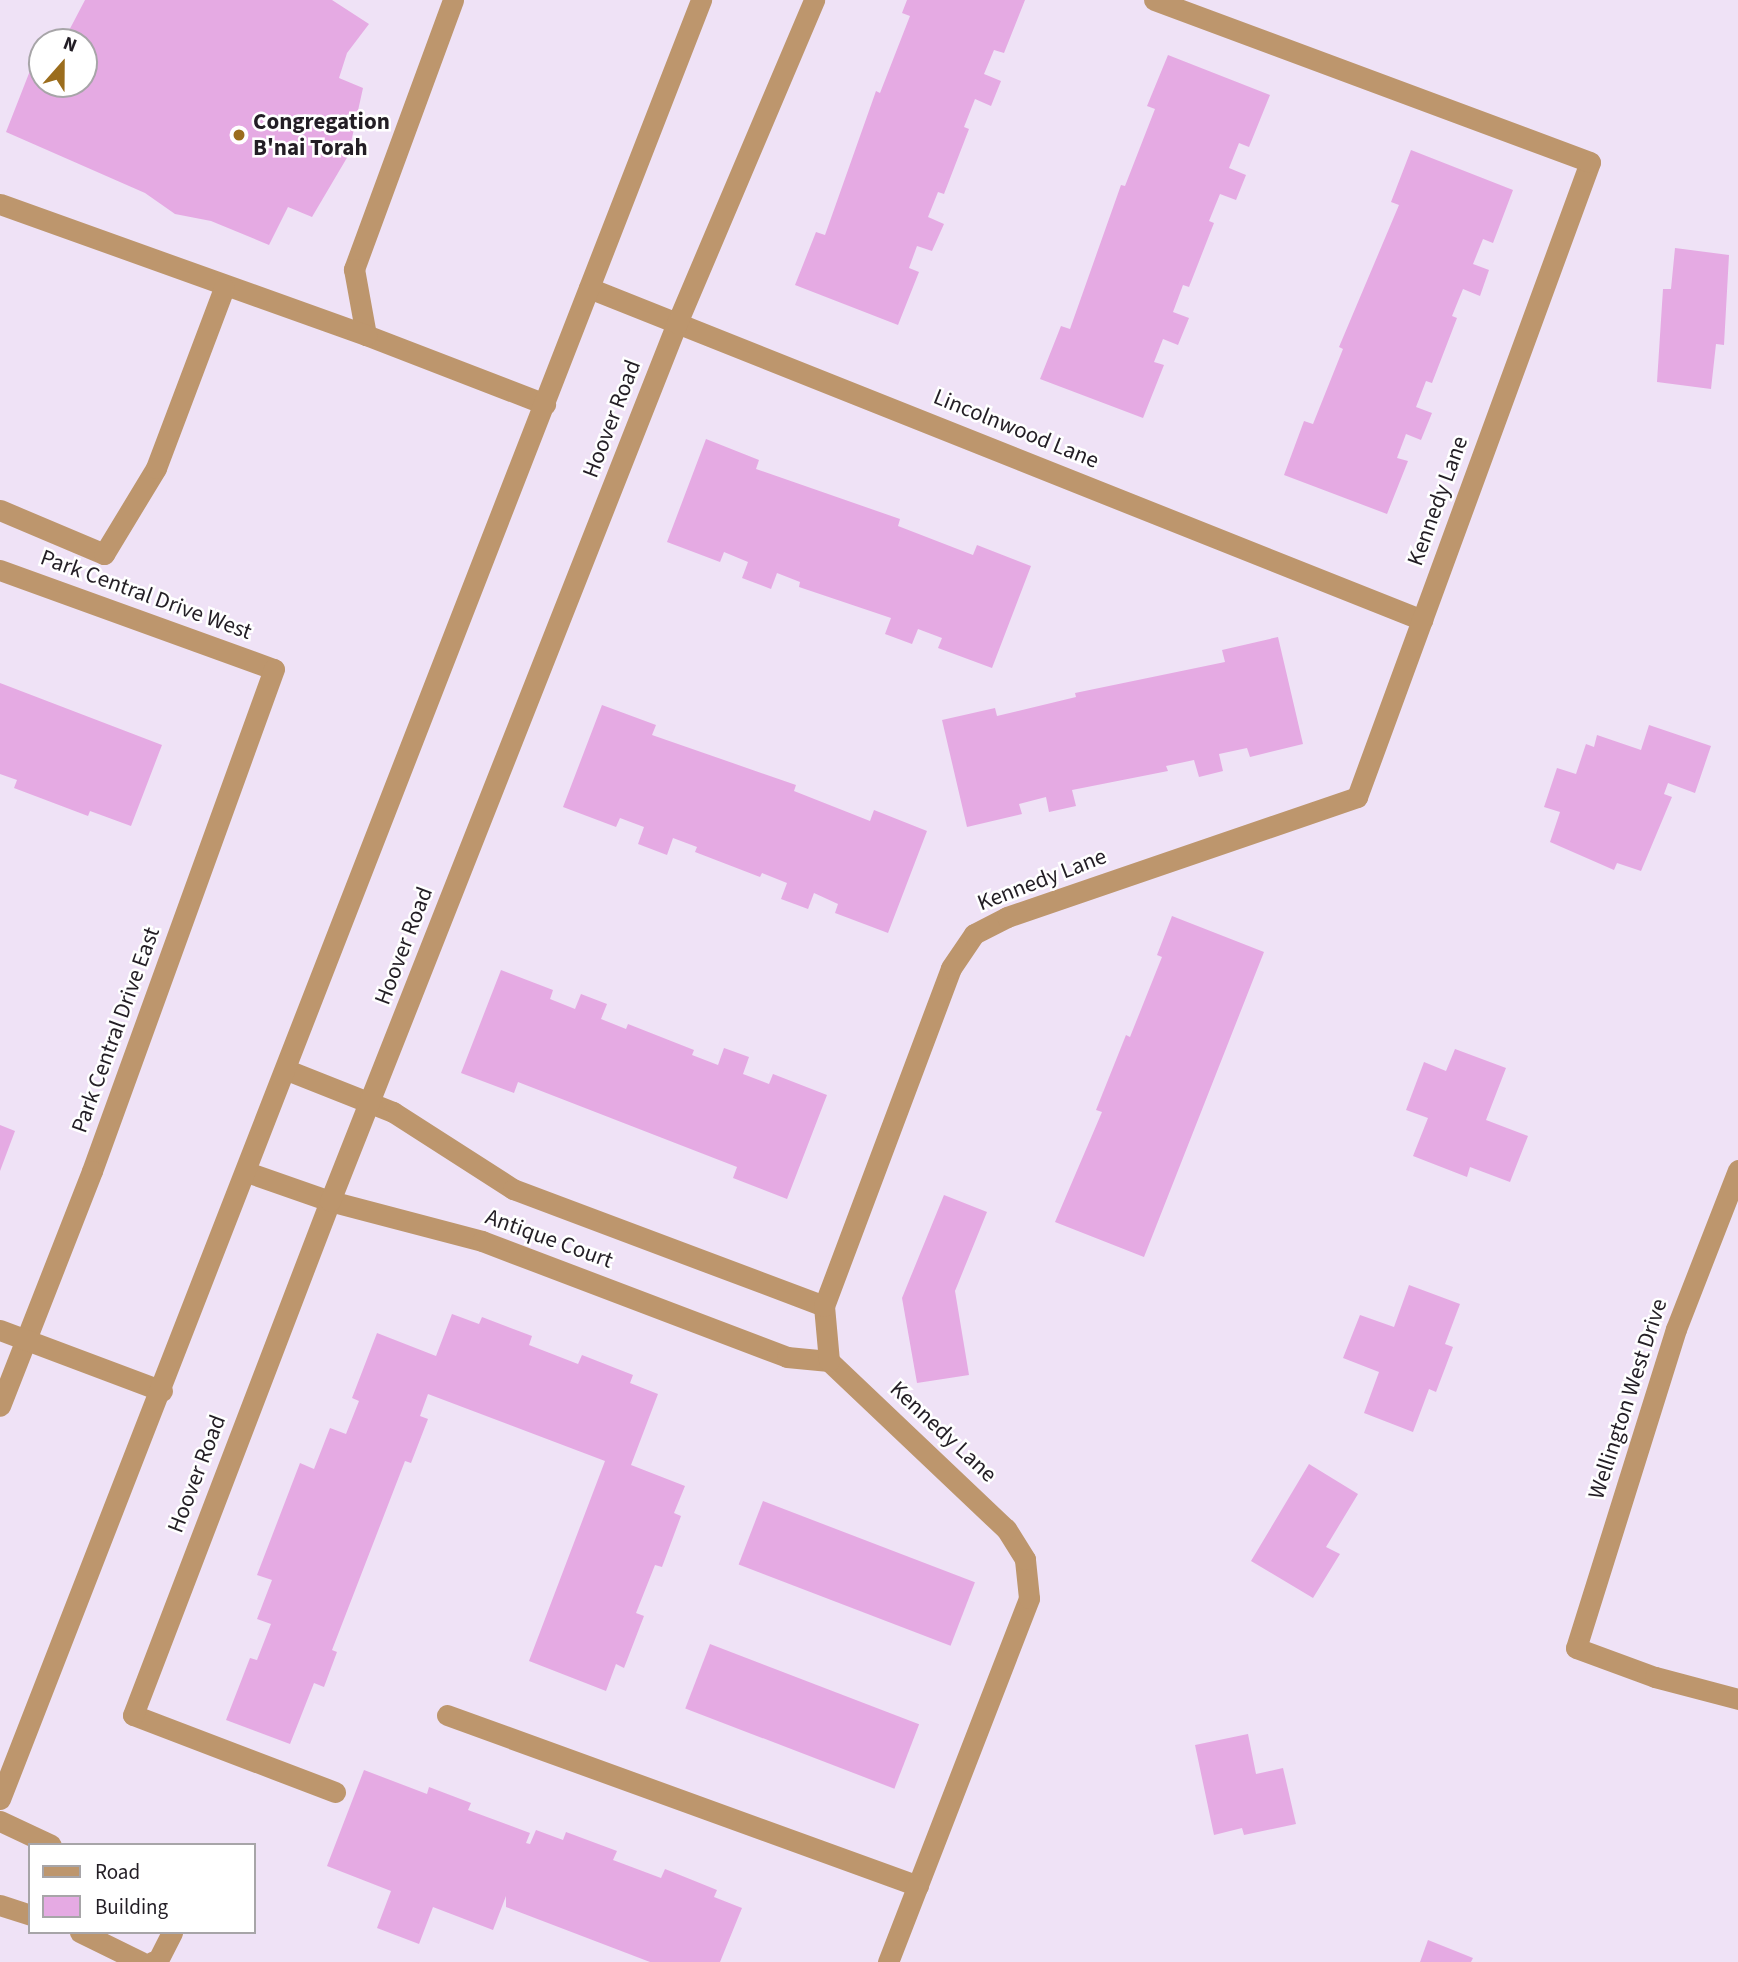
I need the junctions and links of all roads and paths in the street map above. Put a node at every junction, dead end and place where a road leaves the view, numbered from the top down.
1 (453, 0) edge
2 (701, 0) edge
3 (814, 0) edge
4 (1154, 0) edge
5 (0, 204) edge
6 (224, 288) junction
7 (589, 288) junction
8 (677, 323) junction
9 (366, 335) junction
10 (545, 404) junction
11 (0, 510) edge
12 (0, 570) edge
13 (1422, 620) junction
14 (274, 669) joint
15 (287, 1070) junction
16 (371, 1102) junction
17 (1738, 1170) edge
18 (247, 1172) junction
19 (330, 1200) junction
20 (824, 1306) junction
21 (0, 1330) edge
22 (26, 1340) junction
23 (829, 1361) junction
24 (162, 1391) junction
25 (0, 1406) edge
26 (1738, 1699) edge
27 (447, 1715) dead end
28 (335, 1792) dead end
29 (0, 1799) edge
30 (0, 1821) edge
31 (47, 1843) edge
32 (918, 1886) junction
33 (0, 1905) edge
34 (28, 1914) edge
35 (84, 1934) edge
36 (171, 1934) edge
37 (141, 1962) edge
38 (152, 1962) edge
39 (888, 1962) edge

1 - 9 street
2 - 7 street
3 - 8 street, Hoover Road
4 - 13 street, Kennedy Lane
5 - 6 street
6 - 9 street
6 - 11 street
7 - 8 street, Lincolnwood Lane
7 - 10 street
8 - 13 street, Lincolnwood Lane
8 - 16 street, Hoover Road
9 - 10 street
10 - 15 street
12 - 14 street, Park Central Drive West
13 - 20 street, Kennedy Lane
14 - 22 street, Park Central Drive East
15 - 16 street, Antique Court
15 - 18 street
16 - 19 street, Hoover Road
16 - 20 street, Antique Court
17 - 26 street, Wellington West Drive
18 - 19 street, Antique Court
18 - 24 street
19 - 23 street, Antique Court
19 - 28 street, Hoover Road
20 - 23 street, Kennedy Lane
21 - 22 street
22 - 24 street
22 - 25 street, Park Central Drive East
23 - 32 street, Kennedy Lane
24 - 29 street
27 - 32 street
30 - 31 street
32 - 39 street, Kennedy Lane
33 - 34 street
35 - 37 street
36 - 38 street

